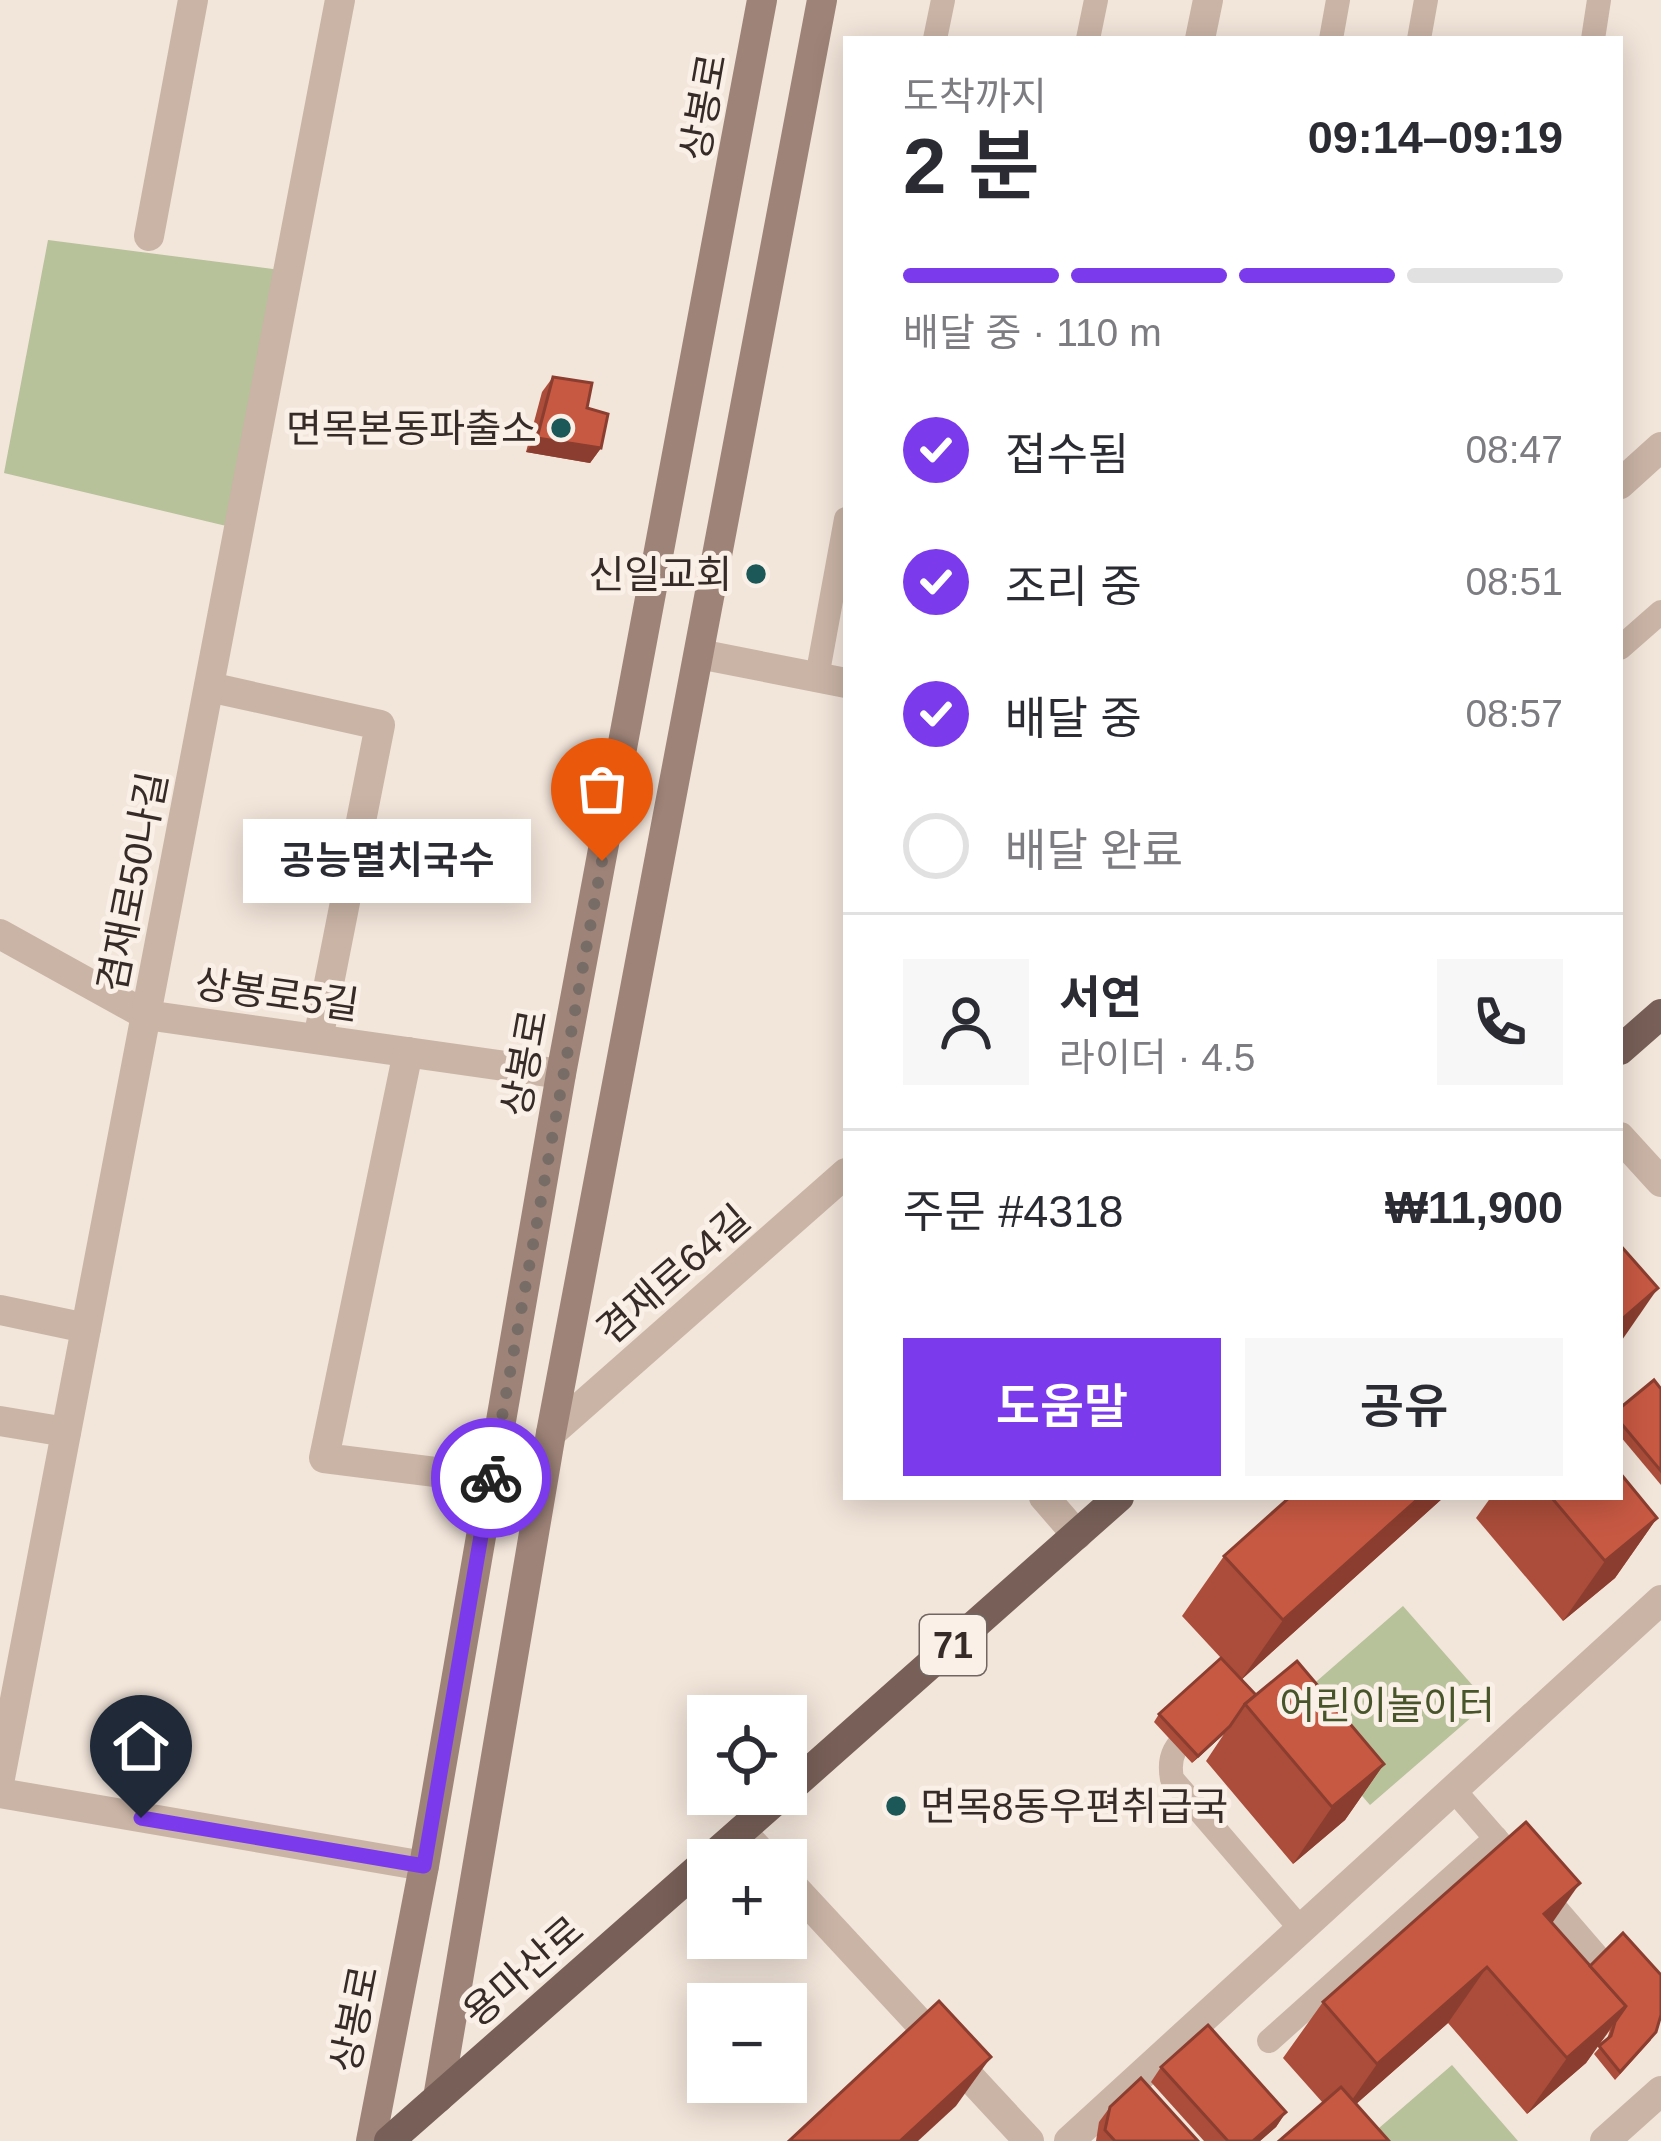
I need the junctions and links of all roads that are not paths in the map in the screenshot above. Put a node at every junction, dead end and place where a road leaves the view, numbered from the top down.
1 (193, 0) edge
2 (340, 0) edge
3 (762, 0) edge
4 (822, 0) edge
5 (943, 0) edge
6 (1096, 0) edge
7 (1208, 0) edge
8 (1338, 0) edge
9 (1426, 0) edge
10 (1599, 0) edge
11 (936, 36) edge
12 (1089, 36) edge
13 (1201, 36) edge
14 (1332, 36) edge
15 (1420, 36) edge
16 (1593, 36) edge
17 (149, 236) dead end
18 (1661, 447) edge
19 (1624, 471) edge
20 (843, 551) edge
21 (1661, 612) edge
22 (1623, 645) edge
23 (699, 654) junction
24 (831, 680) edge
25 (208, 687) junction
26 (0, 934) edge
27 (1661, 1014) edge
28 (146, 1015) junction
29 (318, 1039) junction
30 (1623, 1047) edge
31 (408, 1052) junction
32 (561, 1074) junction
33 (1623, 1140) edge
34 (843, 1176) edge
35 (1661, 1182) edge
36 (0, 1310) edge
37 (86, 1328) junction
38 (0, 1421) edge
39 (66, 1432) junction
40 (551, 1433) junction
41 (491, 1479) junction
42 (1047, 1500) edge
43 (1116, 1500) edge
44 (1077, 1535) junction
45 (1661, 1600) edge
46 (1225, 1702) edge
47 (807, 1774) edge
48 (0, 1778) edge
49 (1452, 1788) junction
50 (0, 1793) edge
51 (760, 1815) edge
52 (741, 1831) junction
53 (1496, 1838) junction
54 (732, 1839) edge
55 (748, 1839) edge
56 (424, 1866) junction
57 (687, 1879) edge
58 (807, 1902) edge
59 (1300, 1928) junction
60 (1598, 1956) edge
61 (1269, 2041) dead end
62 (1661, 2091) edge
63 (438, 2098) junction
64 (371, 2141) edge
65 (389, 2141) edge
66 (1029, 2141) edge
67 (1069, 2141) edge
68 (1605, 2141) edge

1 - 17 street
2 - 25 street, 겸재로50나길
3 - 32 main road, 상봉로
4 - 23 main road
5 - 11 lane
6 - 12 lane
7 - 13 street
8 - 14 lane
9 - 15 lane
10 - 16 lane
18 - 19 street
20 - 24 lane
21 - 22 lane
23 - 24 street
23 - 40 main road
25 - 28 street, 겸재로50나길
25 - 29 street
26 - 28 street, 상봉로5길
27 - 30 main road
28 - 29 street, 상봉로5길
28 - 37 street, 겸재로50나길
29 - 31 street, 상봉로5길
31 - 32 street, 상봉로5길
31 - 41 street
32 - 41 main road, 상봉로
33 - 35 street
34 - 40 street, 겸재로64길
36 - 37 street
37 - 39 street, 겸재로50나길
38 - 39 street
39 - 48 street, 겸재로50나길
40 - 63 main road
41 - 56 main road, 상봉로
42 - 44 street
43 - 44 main road, 용마산로 / 71
44 - 47 main road, 용마산로 / 71
45 - 49 street
46 - 59 lane
49 - 53 lane
49 - 59 street
50 - 56 street
51 - 52 main road, 용마산로 / 71
52 - 54 main road, 용마산로 / 71
52 - 55 street
53 - 60 lane
53 - 61 lane
56 - 64 main road, 상봉로
57 - 63 main road, 용마산로 / 71
58 - 66 street
59 - 67 street
62 - 68 street
63 - 65 main road, 용마산로 / 71

